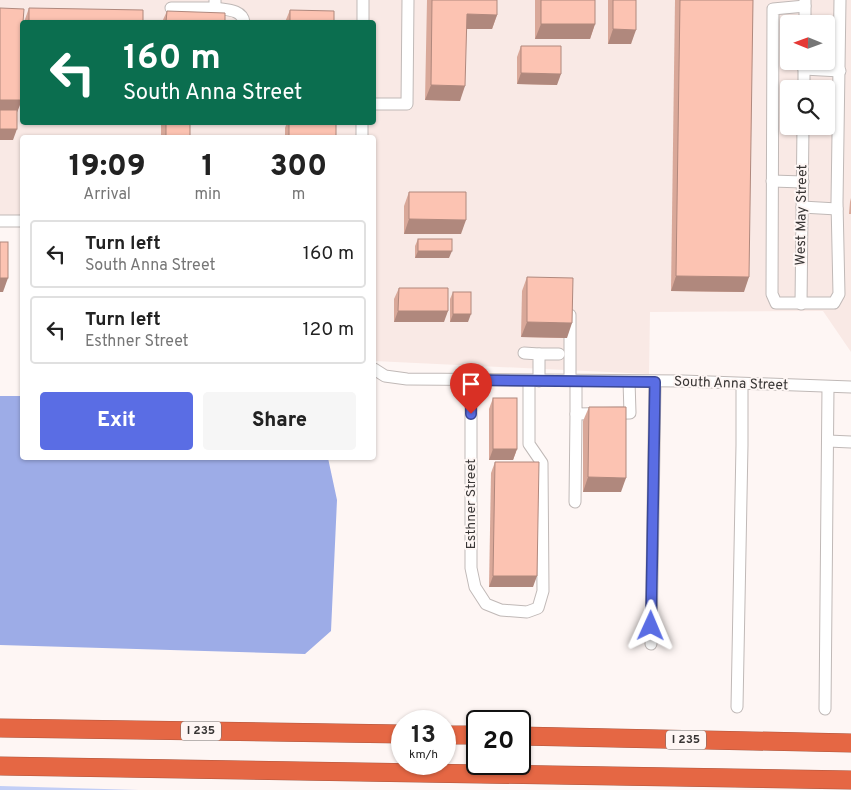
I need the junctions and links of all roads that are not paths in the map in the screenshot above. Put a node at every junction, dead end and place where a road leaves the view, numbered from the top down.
1 (363, 0) edge
2 (408, 0) edge
3 (840, 0) edge
4 (805, 3) edge
5 (215, 4) edge
6 (171, 8) dead end
7 (244, 20) edge
8 (363, 20) edge
9 (834, 70) edge
10 (840, 71) junction
11 (376, 104) edge
12 (804, 135) edge
13 (772, 181) junction
14 (803, 182) junction
15 (802, 207) junction
16 (837, 209) junction
17 (0, 221) edge
18 (20, 221) edge
19 (570, 304) edge
20 (800, 304) junction
21 (524, 353) dead end
22 (539, 354) junction
23 (559, 354) dead end
24 (376, 370) edge
25 (471, 380) junction
26 (534, 380) junction
27 (573, 380) junction
28 (629, 382) junction
29 (655, 382) junction
30 (742, 384) junction
31 (828, 387) junction
32 (851, 387) edge
33 (576, 414) junction
34 (828, 441) junction
35 (851, 442) edge
36 (575, 502) dead end
37 (651, 644) dead end
38 (737, 707) dead end
39 (825, 709) dead end
40 (0, 728) edge
41 (391, 734) edge
42 (531, 736) edge
43 (851, 744) edge
44 (0, 766) edge
45 (851, 780) edge

1 - 8 street
2 - 11 street
3 - 10 street
4 - 13 street
5 - 6 street
5 - 7 street
9 - 10 street
10 - 16 street
12 - 14 street, West May Street
13 - 14 street
13 - 20 street
14 - 15 street, West May Street
15 - 16 street
15 - 20 street, West May Street
16 - 20 street
17 - 18 street
19 - 27 street
21 - 22 street
22 - 23 street
22 - 26 street
24 - 25 street, South Anna Street
25 - 26 street, South Anna Street
25 - 26 street, Esthner Street
26 - 27 street, South Anna Street
27 - 28 street, South Anna Street
27 - 33 street
28 - 29 street, South Anna Street
28 - 33 street
29 - 30 street, South Anna Street
29 - 37 street
30 - 31 street, South Anna Street
30 - 38 street
31 - 32 street, South Anna Street
31 - 34 street
33 - 36 street
34 - 35 street
34 - 39 street
40 - 41 highway, I 235
42 - 43 highway, I 235
44 - 45 highway

